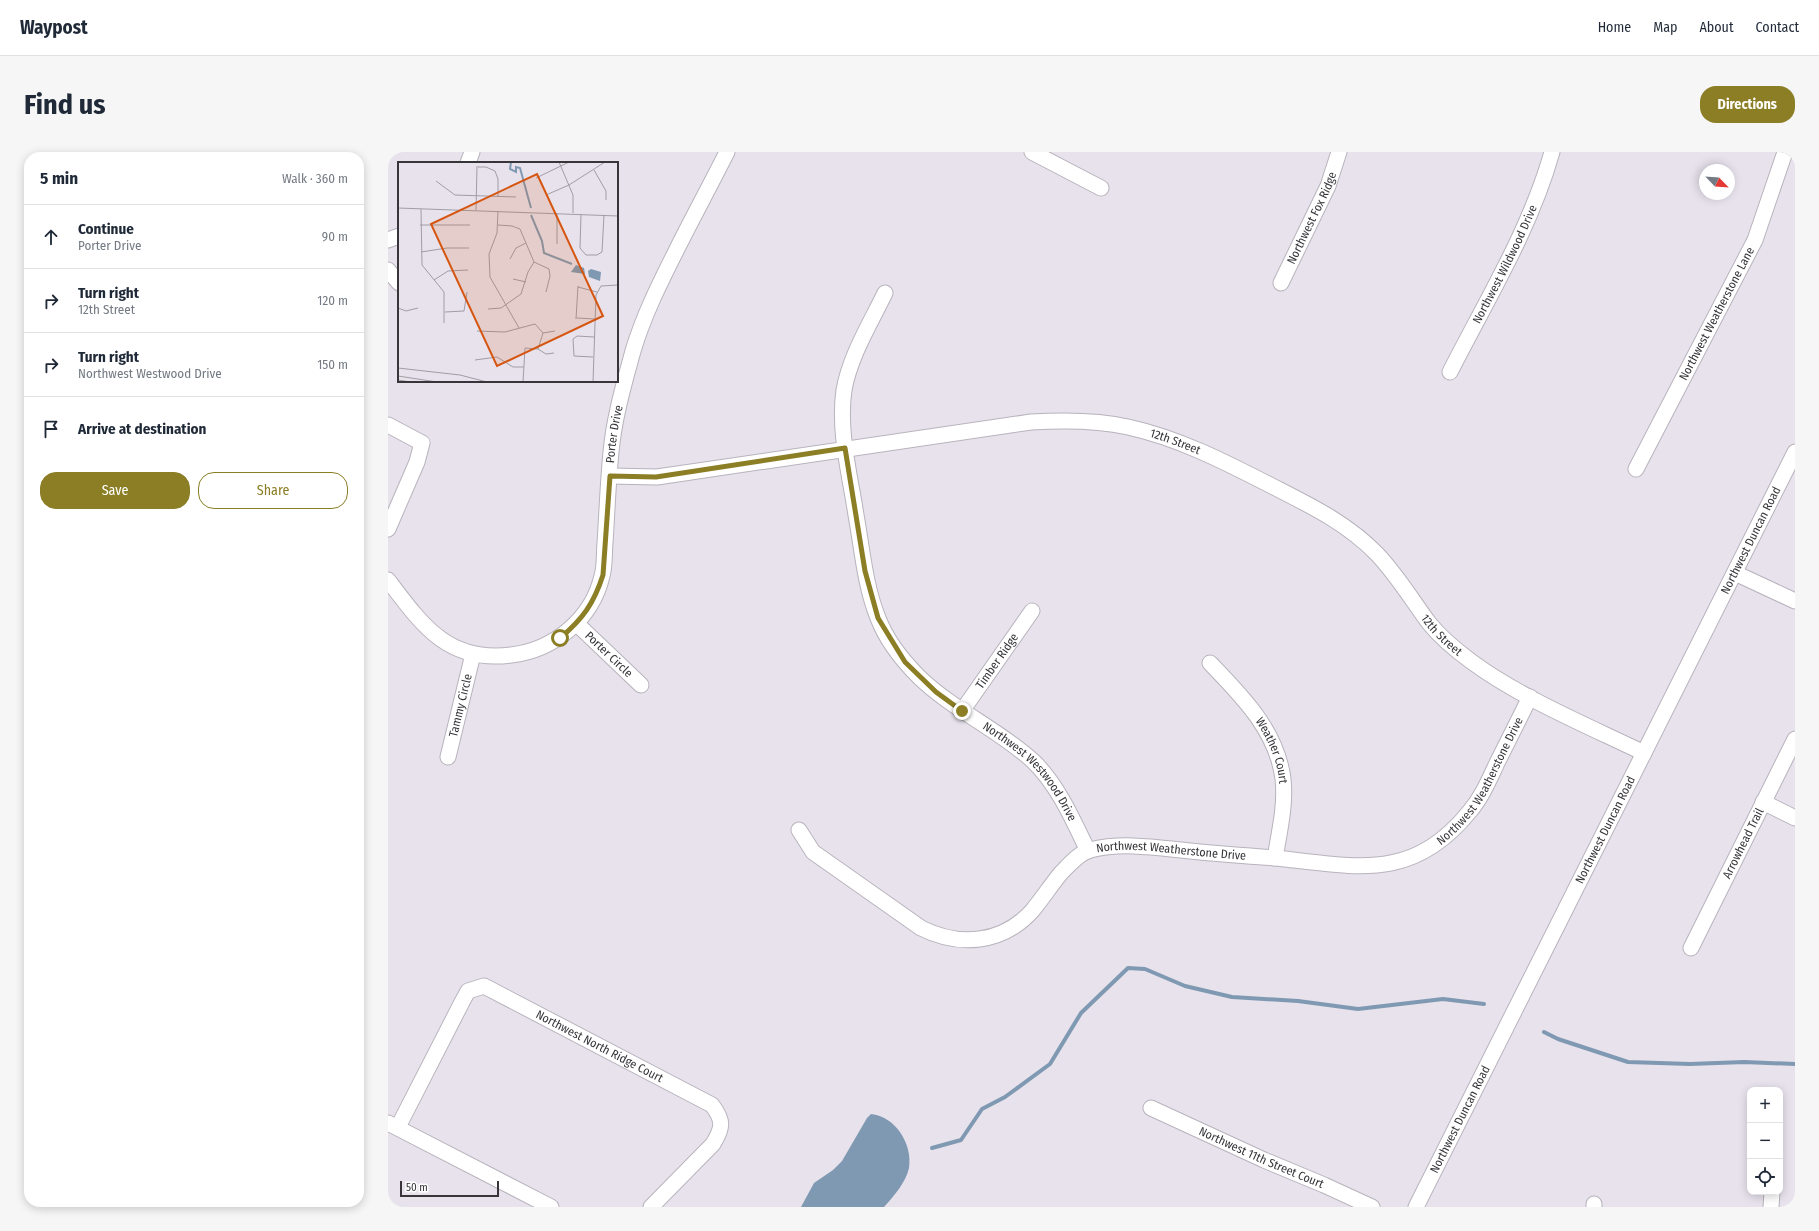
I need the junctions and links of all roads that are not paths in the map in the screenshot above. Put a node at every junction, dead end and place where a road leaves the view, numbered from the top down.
1 (472, 152) edge
2 (727, 152) edge
3 (1032, 152) edge
4 (1339, 152) edge
5 (1552, 152) edge
6 (1785, 152) edge
7 (468, 162) edge
8 (1101, 188) dead end
9 (398, 236) edge
10 (388, 240) edge
11 (398, 268) edge
12 (388, 270) edge
13 (398, 283) edge
14 (1281, 283) dead end
15 (885, 293) dead end
16 (1450, 372) dead end
17 (388, 425) edge
18 (845, 448) junction
19 (1795, 452) edge
20 (1636, 469) dead end
21 (610, 476) junction
22 (388, 529) edge
23 (1735, 573) junction
24 (388, 580) edge
25 (1795, 601) edge
26 (1032, 611) dead end
27 (577, 624) junction
28 (473, 654) junction
29 (1210, 663) dead end
30 (641, 686) dead end
31 (1530, 697) junction
32 (962, 711) junction
33 (1795, 739) edge
34 (1644, 753) junction
35 (448, 757) dead end
36 (1764, 802) junction
37 (1795, 818) edge
38 (799, 830) dead end
39 (1088, 851) junction
40 (1275, 858) junction
41 (1690, 948) dead end
42 (1151, 1108) dead end
43 (393, 1125) edge
44 (1772, 1195) edge
45 (551, 1207) edge
46 (650, 1207) edge
47 (1372, 1207) edge
48 (1416, 1207) edge
49 (1771, 1207) edge

1 - 7 street
2 - 21 street, Porter Drive
3 - 8 street
4 - 14 street, Northwest Fox Ridge
5 - 16 street, Northwest Wildwood Drive
6 - 20 street, Northwest Weatherstone Lane
9 - 10 street
11 - 12 street
12 - 13 street
15 - 18 street, Northwest Westwood Drive
17 - 22 street
18 - 21 street, 12th Street
18 - 31 street, 12th Street
18 - 32 street, Northwest Westwood Drive
19 - 23 street, Northwest Duncan Road
21 - 27 street, Porter Drive
23 - 25 street
23 - 34 street, Northwest Duncan Road
24 - 28 street, Porter Drive
26 - 32 street, Timber Ridge
27 - 28 street, Porter Drive
27 - 30 street, Porter Circle
28 - 35 street, Tammy Circle
29 - 40 street, Weather Court
31 - 34 street, 12th Street
31 - 40 street, Northwest Weatherstone Drive
32 - 39 street, Northwest Westwood Drive
33 - 36 street, Arrowhead Trail
34 - 48 street, Northwest Duncan Road
36 - 37 street
36 - 41 street, Arrowhead Trail
38 - 39 street, Northwest Weatherstone Drive
39 - 40 street, Northwest Weatherstone Drive
42 - 47 street, Northwest 11th Street Court
43 - 45 street
43 - 46 street, Northwest North Ridge Court
44 - 49 street

